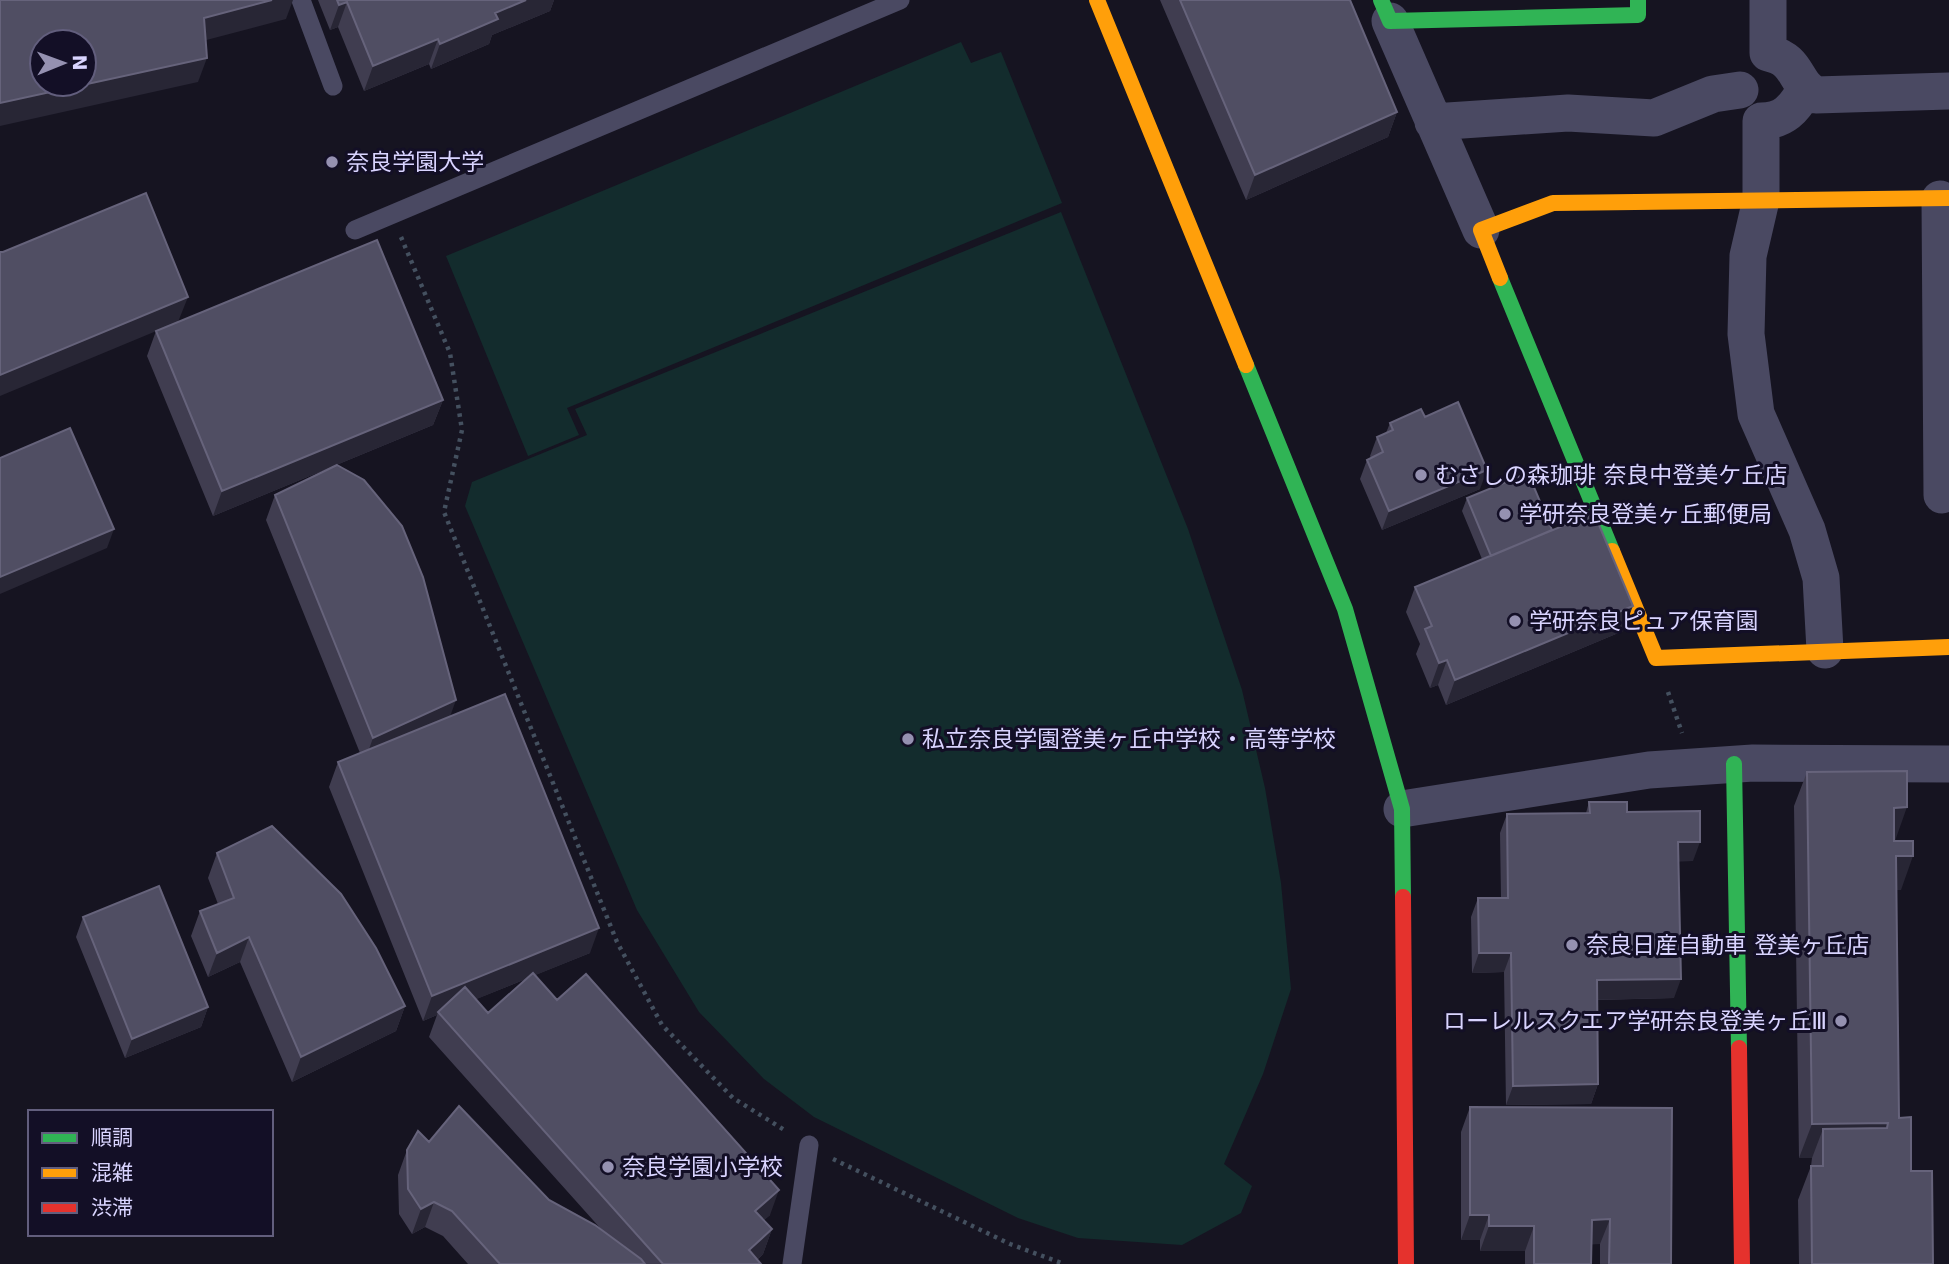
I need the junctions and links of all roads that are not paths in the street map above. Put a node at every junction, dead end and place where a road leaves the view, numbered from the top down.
1 (301, 0) edge
2 (900, 0) edge
3 (1097, 0) edge
4 (1638, 0) edge
5 (1768, 0) edge
6 (1386, 10) edge
7 (1768, 53) junction
8 (333, 86) dead end
9 (1740, 90) junction
10 (1805, 90) junction
11 (1949, 91) edge
12 (1760, 121) junction
13 (1433, 122) junction
14 (1945, 198) edge
15 (1761, 200) junction
16 (355, 230) dead end
17 (1481, 230) junction
18 (1942, 495) dead end
19 (1949, 647) edge
20 (1825, 650) junction
21 (1734, 764) junction
22 (1949, 764) edge
23 (1402, 809) junction
24 (809, 1145) road end
25 (792, 1264) edge
26 (1406, 1264) edge
27 (1742, 1264) edge

1 - 8 lane
2 - 16 lane
3 - 23 street
4 - 6 street
5 - 7 street
6 - 13 street
7 - 9 street
7 - 10 street
9 - 12 street
9 - 13 street
10 - 11 street
10 - 12 street
12 - 15 street
13 - 17 street
14 - 15 street
14 - 18 street
15 - 17 street
15 - 20 street
17 - 20 street
19 - 20 street
21 - 22 street
21 - 23 street
21 - 27 street
23 - 26 street
24 - 25 lane

